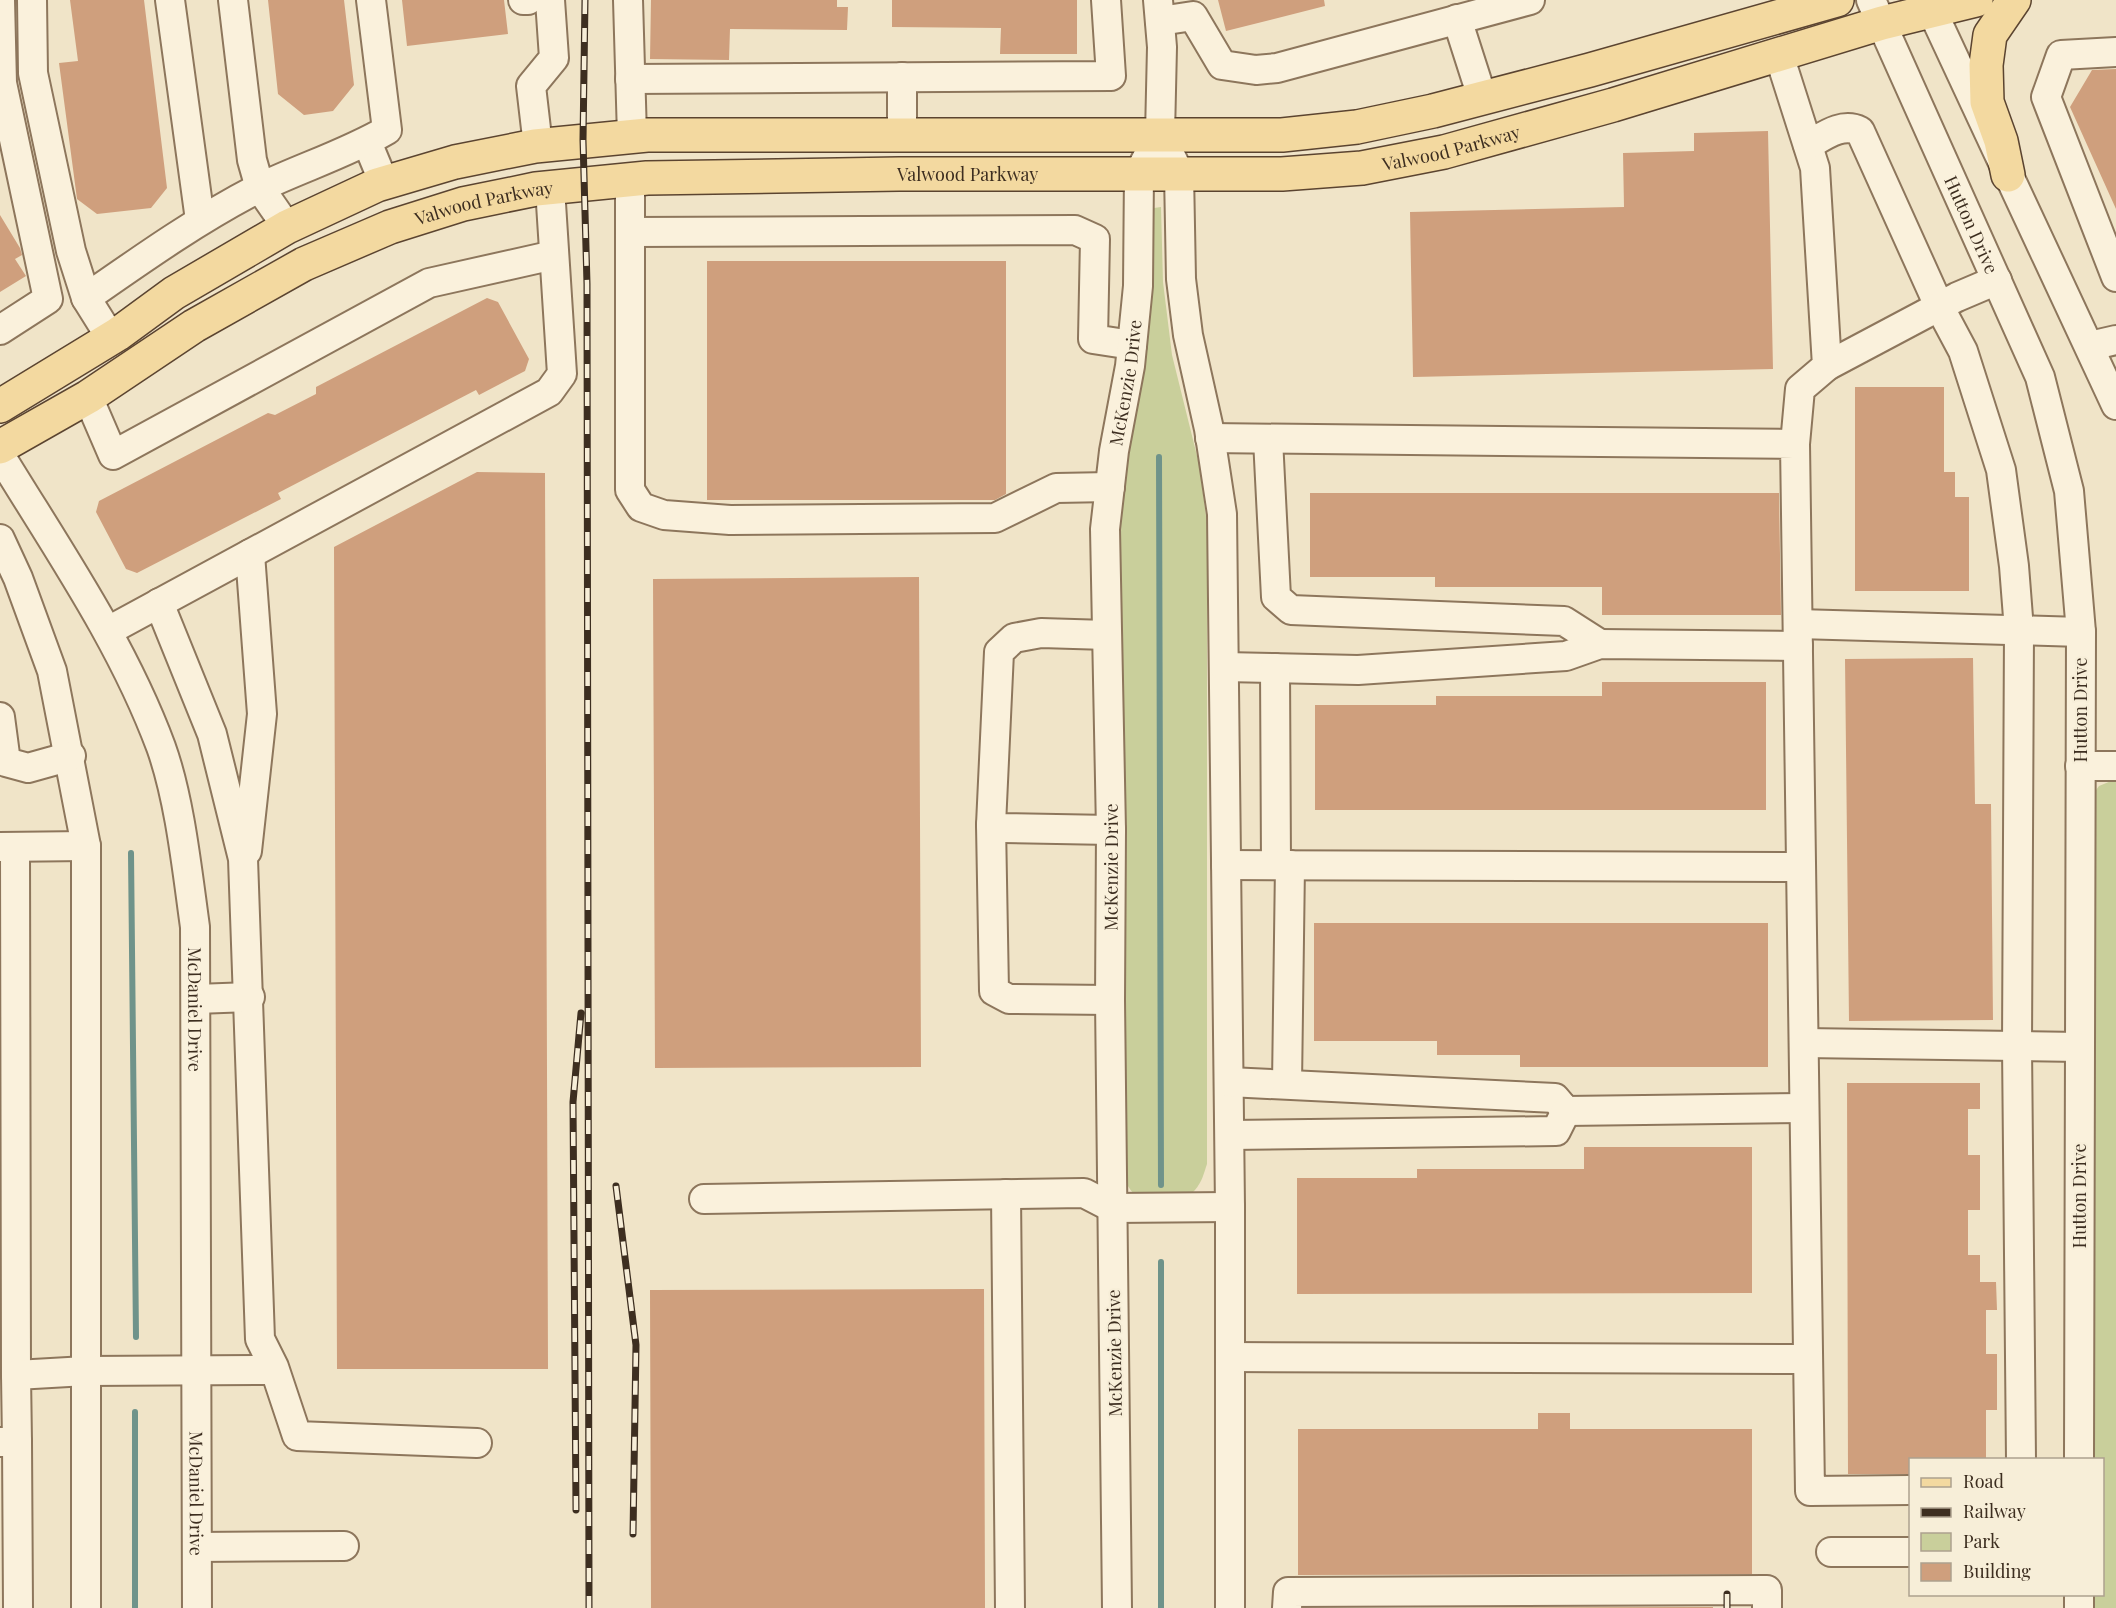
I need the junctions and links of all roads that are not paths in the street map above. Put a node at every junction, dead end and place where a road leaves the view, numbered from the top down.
1 (0, 0) edge
2 (32, 0) edge
3 (170, 0) edge
4 (233, 0) edge
5 (371, 0) edge
6 (523, 0) edge
7 (528, 0) edge
8 (550, 0) edge
9 (628, 0) edge
10 (1106, 0) edge
11 (1530, 0) edge
12 (1776, 0) edge
13 (1837, 0) edge
14 (1976, 0) edge
15 (2014, 0) edge
16 (1929, 5) edge
17 (1196, 8) edge
18 (1159, 11) edge
19 (1877, 12) edge
20 (1457, 20) junction
21 (1754, 24) junction
22 (2116, 52) edge
23 (1779, 55) junction
24 (902, 77) junction
25 (630, 79) junction
26 (1482, 97) junction
27 (902, 133) junction
28 (1160, 134) junction
29 (632, 136) junction
30 (367, 142) junction
31 (1808, 145) junction
32 (538, 146) junction
33 (1139, 173) junction
34 (1179, 173) junction
35 (2007, 175) junction
36 (630, 180) junction
37 (384, 183) junction
38 (260, 188) junction
39 (550, 188) junction
40 (200, 220) junction
41 (287, 227) junction
42 (631, 232) junction
43 (554, 255) junction
44 (304, 264) junction
45 (2116, 277) edge
46 (1997, 280) junction
47 (86, 298) junction
48 (1939, 306) junction
49 (0, 330) edge
50 (111, 338) junction
51 (2103, 343) edge
52 (1132, 345) junction
53 (1827, 366) junction
54 (88, 397) junction
55 (2116, 404) edge
56 (0, 406) edge
57 (1210, 438) junction
58 (1268, 439) junction
59 (1795, 444) junction
60 (0, 447) edge
61 (0, 455) edge
62 (1110, 487) junction
63 (0, 539) edge
64 (250, 554) junction
65 (9, 581) edge
66 (159, 603) junction
67 (2019, 630) junction
68 (108, 631) junction
69 (2081, 633) junction
70 (1107, 635) junction
71 (1798, 635) junction
72 (1600, 644) junction
73 (1224, 667) junction
74 (1275, 668) junction
75 (0, 717) edge
76 (70, 756) junction
77 (2080, 766) junction
78 (2116, 766) edge
79 (991, 825) junction
80 (1111, 830) junction
81 (86, 846) junction
82 (7, 847) edge
83 (1226, 866) junction
84 (1283, 866) junction
85 (1801, 867) junction
86 (244, 875) junction
87 (250, 997) junction
88 (196, 999) junction
89 (1110, 1000) junction
90 (1804, 1043) junction
91 (2017, 1046) junction
92 (2079, 1047) junction
93 (1229, 1082) junction
94 (1287, 1084) junction
95 (1804, 1108) junction
96 (1566, 1111) junction
97 (1230, 1135) junction
98 (1006, 1194) junction
99 (704, 1199) dead end
100 (1230, 1207) junction
101 (1113, 1208) junction
102 (1230, 1357) junction
103 (1808, 1359) junction
104 (197, 1369) junction
105 (274, 1370) junction
106 (86, 1371) junction
107 (16, 1375) junction
108 (8, 1442) edge
109 (477, 1443) dead end
110 (2021, 1458) edge
111 (2079, 1458) edge
112 (1909, 1490) edge
113 (344, 1546) dead end
114 (197, 1547) junction
115 (1832, 1552) dead end
116 (1909, 1552) edge
117 (18, 1608) edge
118 (86, 1608) edge
119 (197, 1608) edge
120 (1010, 1608) edge
121 (1117, 1608) edge
122 (1230, 1608) edge
123 (1287, 1608) edge
124 (1767, 1608) edge

1 - 49 street
2 - 47 street
3 - 40 street
4 - 38 street
5 - 30 street
6 - 7 street
8 - 32 street
9 - 25 street
10 - 24 street
11 - 20 street
12 - 21 main road
13 - 21 main road
14 - 16 main road, Valwood Parkway
15 - 35 main road
16 - 19 main road, Valwood Parkway
16 - 35 street
17 - 18 street
17 - 20 street
18 - 28 street, McKenzie Drive
19 - 23 main road, Valwood Parkway
19 - 46 street, Hutton Drive
20 - 26 street
21 - 26 main road
22 - 45 street
23 - 31 street
23 - 34 main road, Valwood Parkway
24 - 25 street
24 - 27 street
25 - 29 street
26 - 28 main road
27 - 28 main road
27 - 29 main road
28 - 33 street, McKenzie Drive
28 - 34 street, McKenzie Drive
29 - 32 main road
30 - 37 street
30 - 38 street
31 - 48 street
31 - 53 street
32 - 37 main road
33 - 34 main road, Valwood Parkway
33 - 36 main road, Valwood Parkway
33 - 52 street, McKenzie Drive
34 - 57 street, McKenzie Drive
35 - 51 street
36 - 39 main road, Valwood Parkway
36 - 42 street
37 - 41 main road
38 - 40 street
38 - 41 street
39 - 43 street
39 - 44 main road, Valwood Parkway
40 - 47 street
41 - 44 main road
41 - 50 main road
42 - 52 street
42 - 62 street
43 - 54 street
43 - 64 street
44 - 54 main road, Valwood Parkway
46 - 48 street
46 - 69 street, Hutton Drive
47 - 50 street
48 - 53 street
48 - 67 street
50 - 56 main road
51 - 55 street
52 - 62 street, McKenzie Drive
53 - 59 street
54 - 60 main road, Valwood Parkway
57 - 58 street
57 - 73 street, McKenzie Drive
58 - 59 street
58 - 72 street
59 - 71 street
61 - 68 street, McDaniel Drive
62 - 70 street, McKenzie Drive
63 - 65 street
64 - 66 street
64 - 86 street
65 - 76 street
66 - 68 street
66 - 86 street
67 - 69 street
67 - 71 street
67 - 91 street
68 - 88 street, McDaniel Drive
69 - 77 street, Hutton Drive
70 - 79 street
70 - 80 street, McKenzie Drive
71 - 72 street
71 - 85 street
72 - 74 street
73 - 74 street
73 - 83 street, McKenzie Drive
74 - 84 street
75 - 76 street
76 - 81 street
77 - 78 street
77 - 92 street, Hutton Drive
79 - 80 street
79 - 89 street
80 - 89 street, McKenzie Drive
81 - 82 street
81 - 106 street
82 - 107 street
83 - 84 street
83 - 93 street, McKenzie Drive
84 - 85 street
84 - 94 street
85 - 90 street
86 - 87 street
87 - 88 street
87 - 105 street
88 - 104 street, McDaniel Drive
89 - 101 street, McKenzie Drive
90 - 91 street
90 - 95 street
91 - 92 street
91 - 110 street
92 - 111 street, Hutton Drive
93 - 94 street
93 - 97 street, McKenzie Drive
94 - 96 street
95 - 96 street
95 - 103 street
96 - 97 street
97 - 100 street, McKenzie Drive
98 - 99 street
98 - 101 street
98 - 120 street
100 - 101 street
100 - 102 street, McKenzie Drive
101 - 121 street, McKenzie Drive
102 - 103 street
102 - 122 street, McKenzie Drive
103 - 112 street
104 - 105 street
104 - 106 street
104 - 114 street, McDaniel Drive
105 - 109 street
106 - 107 street
106 - 118 street
107 - 108 street
108 - 117 street
113 - 114 street
114 - 119 street, McDaniel Drive
115 - 116 street
123 - 124 street

